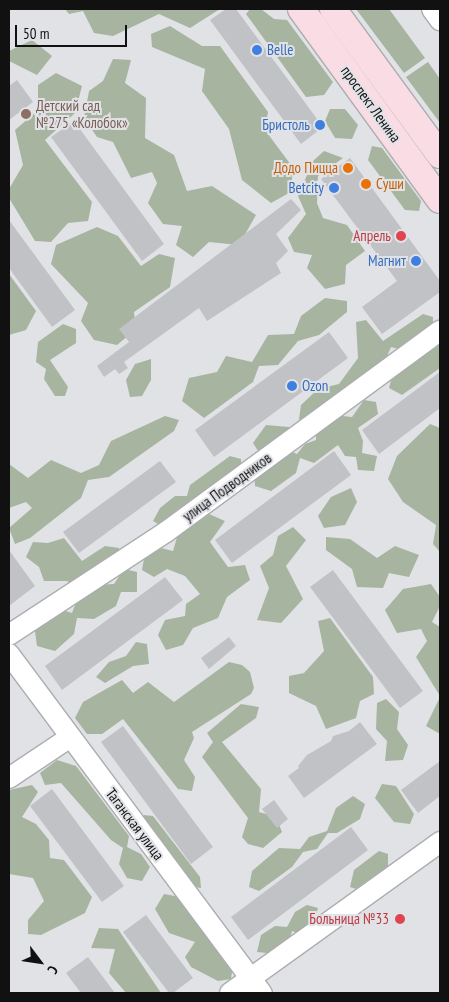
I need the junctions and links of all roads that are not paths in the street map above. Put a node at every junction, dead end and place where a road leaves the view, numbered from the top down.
1 (301, 9) edge
2 (333, 9) edge
3 (432, 9) edge
4 (440, 20) edge
5 (440, 155) edge
6 (440, 200) edge
7 (440, 331) edge
8 (9, 635) edge
9 (9, 654) edge
10 (69, 738) junction
11 (9, 778) edge
12 (440, 842) edge
13 (256, 986) edge
14 (230, 993) edge

1 - 6 main road, проспект Ленина
2 - 5 main road, проспект Ленина
3 - 4 street
7 - 8 street, улица Подводников
9 - 10 street, Таганская улица
10 - 11 street
10 - 13 street, Таганская улица
12 - 13 street
13 - 14 street

